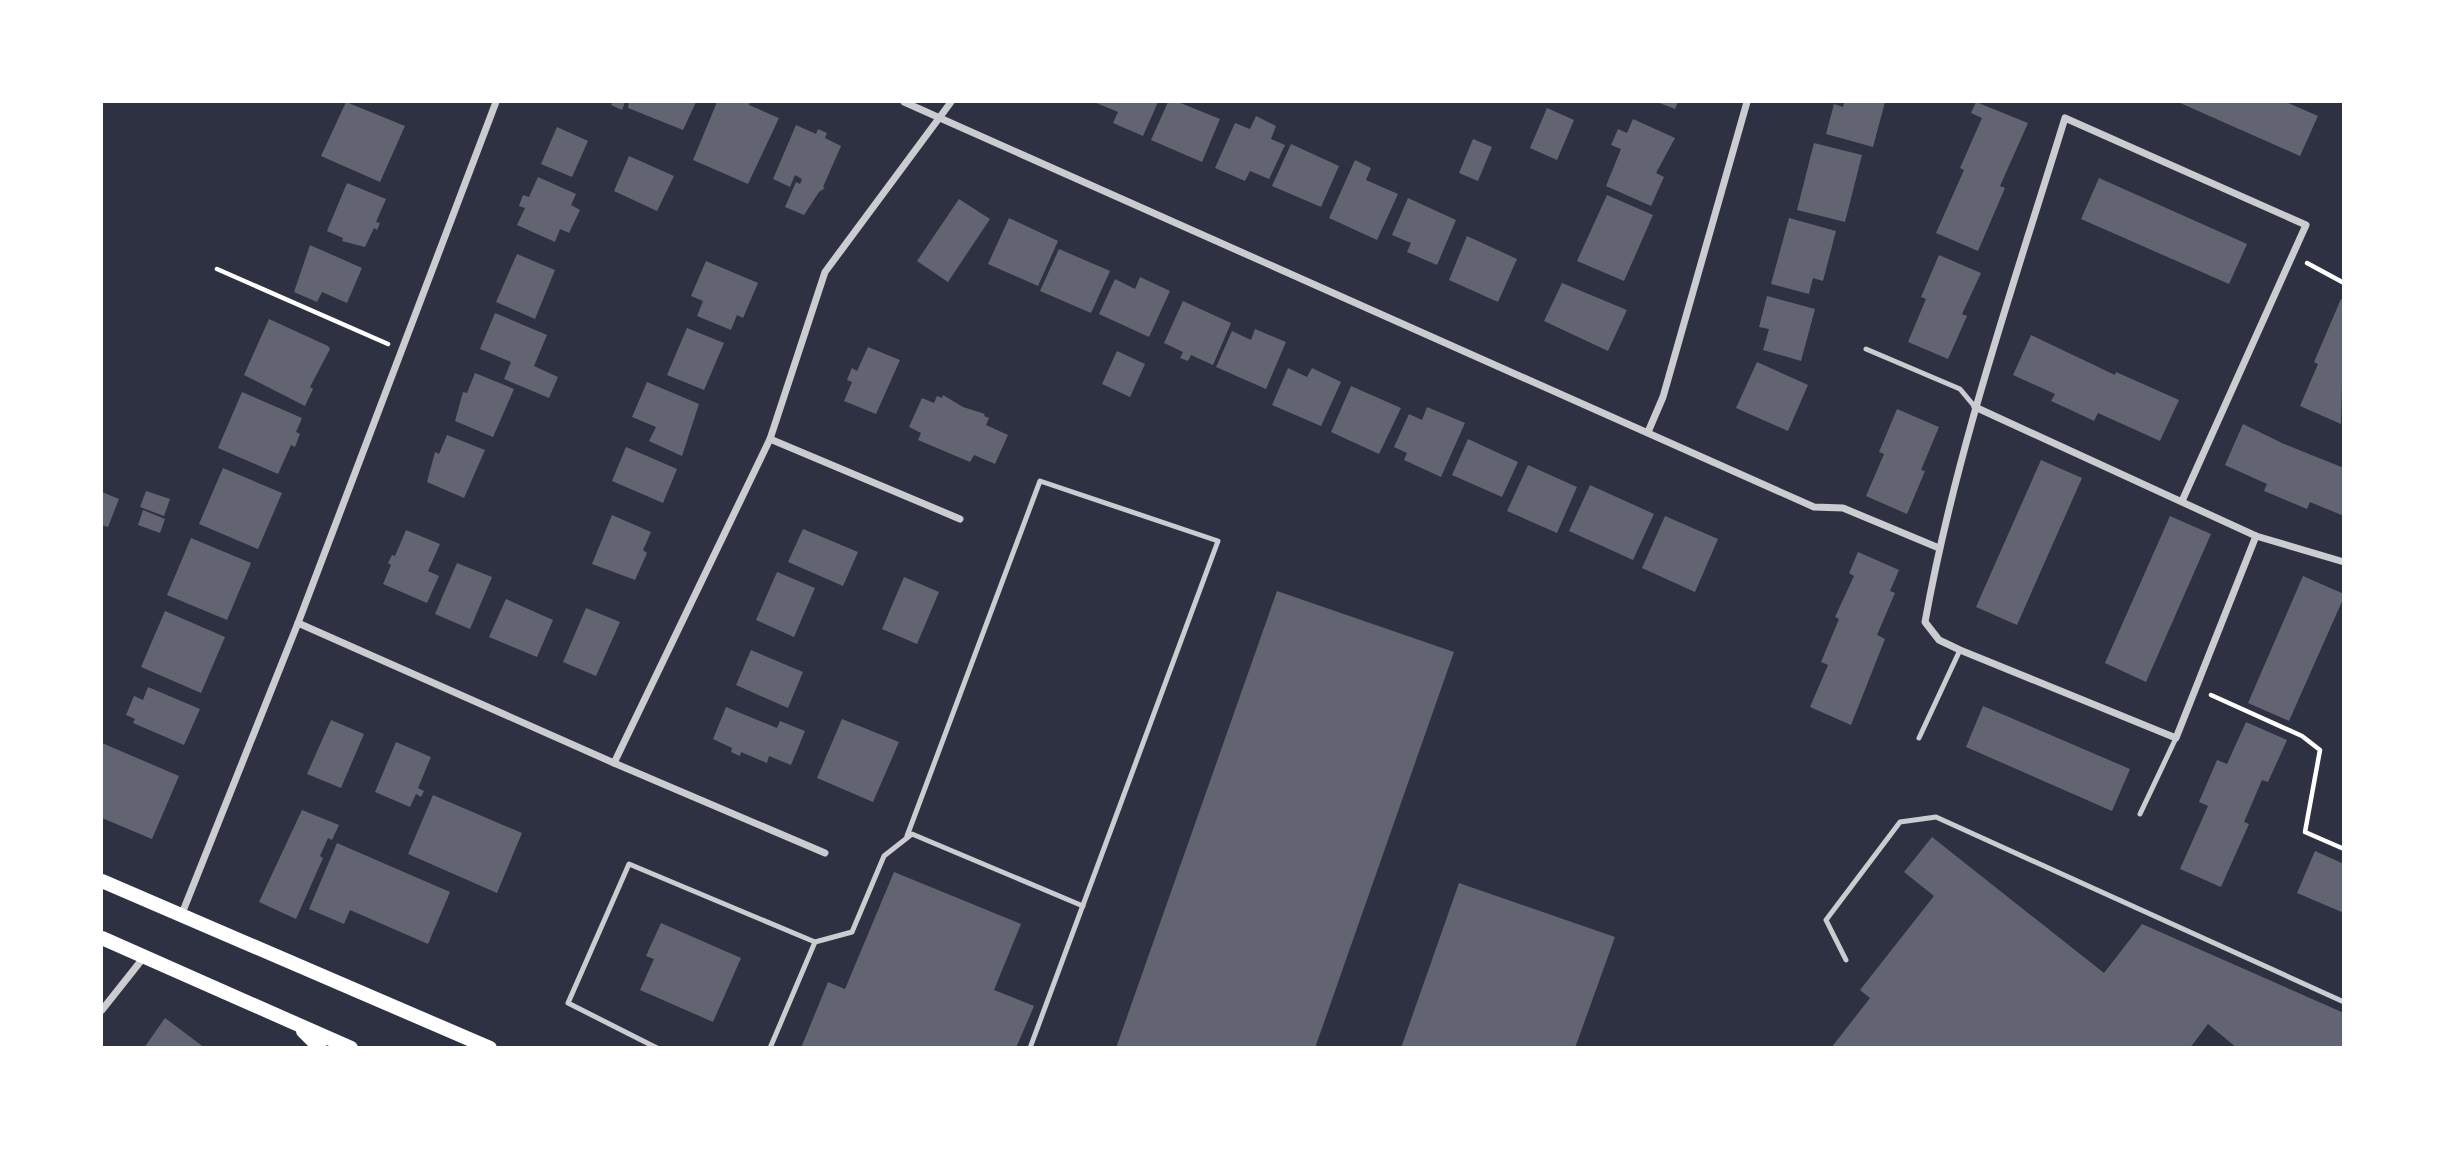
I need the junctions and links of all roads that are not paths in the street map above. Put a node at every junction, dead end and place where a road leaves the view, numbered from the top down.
1 (496, 102) edge
2 (904, 102) edge
3 (951, 102) edge
4 (1747, 102) edge
5 (941, 118) junction
6 (1866, 349) dead end
7 (1975, 407) junction
8 (1648, 432) junction
9 (770, 439) junction
10 (2182, 501) junction
11 (960, 519) dead end
12 (2256, 536) junction
13 (1939, 548) junction
14 (2343, 562) edge
15 (298, 623) junction
16 (1960, 650) junction
17 (1919, 738) dead end
18 (2176, 738) junction
19 (614, 764) junction
20 (2140, 814) dead end
21 (907, 836) junction
22 (825, 853) dead end
23 (102, 881) edge
24 (1083, 906) junction
25 (181, 916) junction
26 (102, 938) edge
27 (815, 942) junction
28 (144, 957) junction
29 (1846, 960) dead end
30 (2343, 1002) edge
31 (102, 1010) edge
32 (297, 1025) junction
33 (489, 1047) edge
34 (320, 1048) edge
35 (351, 1048) edge
36 (657, 1048) edge
37 (770, 1048) edge
38 (1030, 1048) edge

1 - 15 street
2 - 5 street
3 - 5 street
4 - 8 street
5 - 8 street
5 - 9 street
6 - 7 lane
7 - 10 street
7 - 10 street
7 - 13 street
8 - 13 street
9 - 11 street
9 - 19 street
10 - 12 street
12 - 14 street
12 - 18 street
13 - 16 street
15 - 19 street
15 - 25 street
16 - 17 lane
16 - 18 street
18 - 20 lane
19 - 22 street
21 - 24 lane
21 - 24 lane
21 - 27 lane
23 - 25 main road
24 - 38 lane
25 - 33 main road
26 - 28 main road
27 - 36 lane
27 - 37 lane
28 - 31 street
28 - 32 main road
29 - 30 lane
32 - 34 main road
32 - 35 main road

